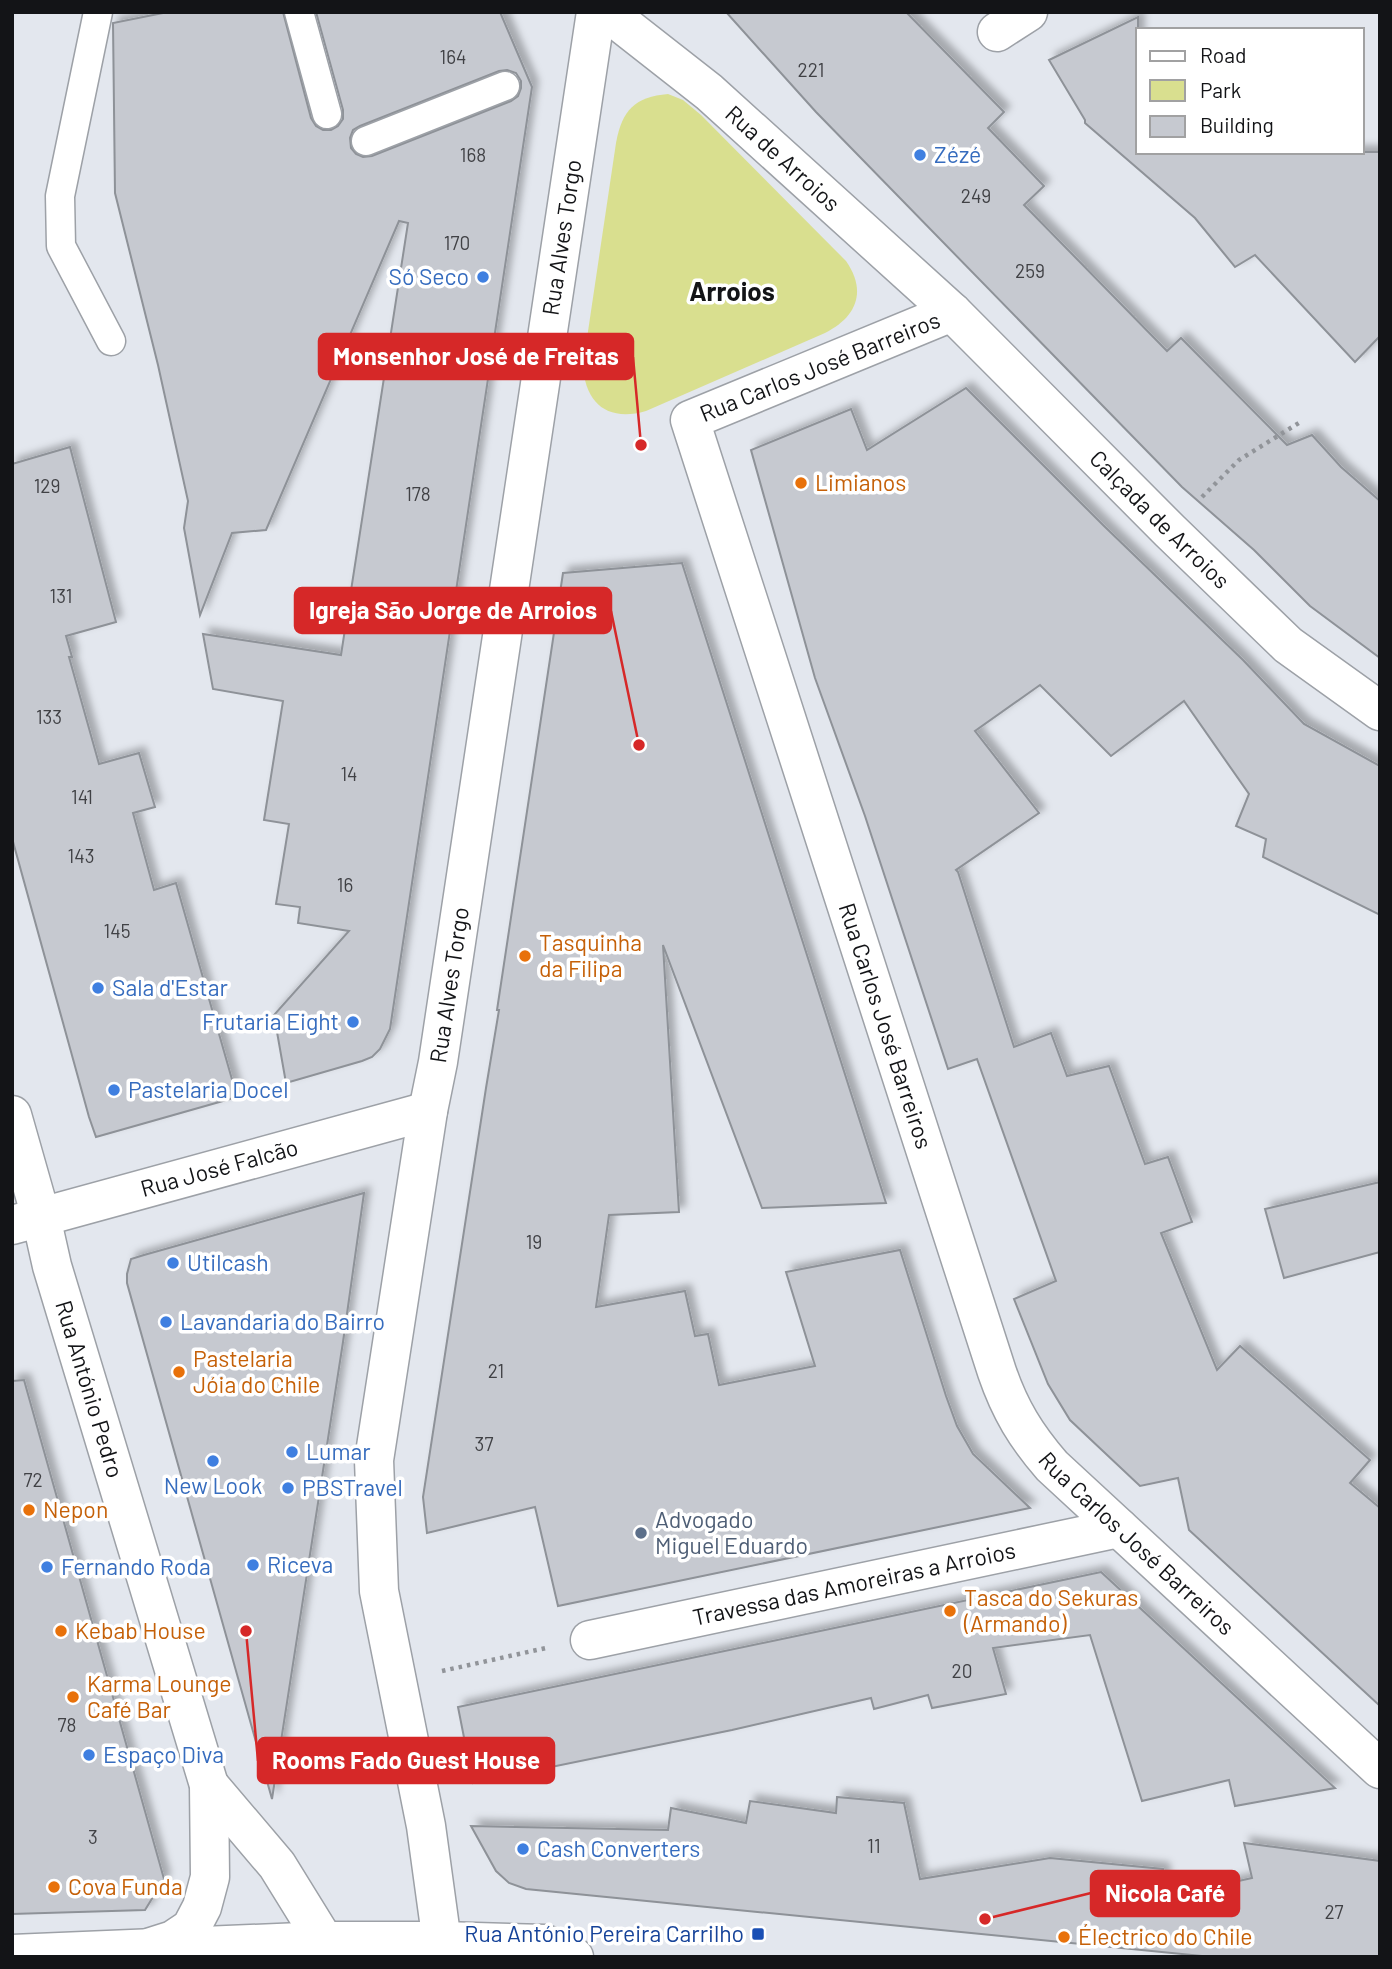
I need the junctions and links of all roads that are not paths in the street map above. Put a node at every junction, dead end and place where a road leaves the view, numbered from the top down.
1 (98, 12) edge
2 (299, 12) edge
3 (596, 12) edge
4 (607, 12) edge
5 (505, 86) dead end
6 (327, 114) dead end
7 (366, 141) dead end
8 (952, 312) junction
9 (111, 341) dead end
10 (1380, 711) edge
11 (428, 1111) junction
12 (12, 1115) edge
13 (27, 1221) edge
14 (1119, 1528) junction
15 (573, 1643) road end
16 (1380, 1769) edge
17 (209, 1785) junction
18 (151, 1947) junction
19 (333, 1949) edge
20 (443, 1949) edge
21 (12, 1954) edge
22 (573, 1957) edge

1 - 9 lane
2 - 6 lane
3 - 11 street, Rua Alves Torgo
4 - 8 street, Rua de Arroios
5 - 7 lane
8 - 10 street, Calçada de Arroios
8 - 14 street, Rua Carlos José Barreiros
11 - 13 street, Rua José Falcão
11 - 20 street, Rua Alves Torgo
12 - 13 street, Rua António Pedro
13 - 17 street, Rua António Pedro
14 - 15 street, Travessa das Amoreiras a Arroios
14 - 16 street, Rua Carlos José Barreiros
17 - 18 street, Rua António Pedro
17 - 19 street, Rua António Pedro
18 - 19 street
18 - 21 street
19 - 20 street
20 - 22 street

